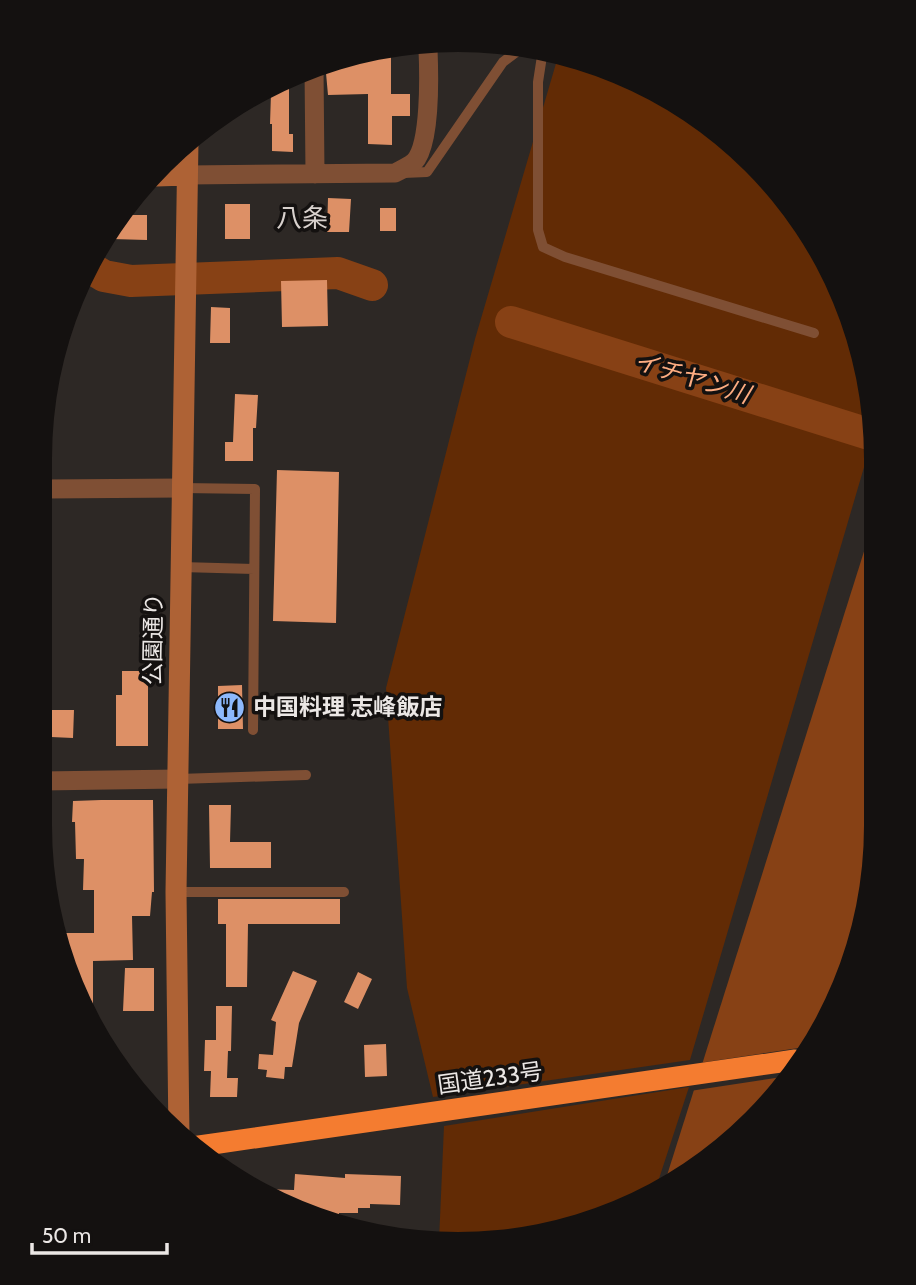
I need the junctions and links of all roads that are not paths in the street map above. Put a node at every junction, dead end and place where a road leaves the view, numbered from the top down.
1 (428, 53) edge
2 (511, 56) edge
3 (541, 61) edge
4 (314, 79) edge
5 (188, 156) edge
6 (395, 173) junction
7 (315, 174) junction
8 (187, 175) junction
9 (167, 176) edge
10 (814, 333) dead end
11 (182, 488) junction
12 (52, 489) edge
13 (181, 566) junction
14 (254, 569) junction
15 (253, 730) dead end
16 (306, 775) dead end
17 (178, 779) junction
18 (52, 781) edge
19 (176, 892) junction
20 (344, 892) dead end
21 (789, 1061) edge
22 (179, 1121) edge
23 (206, 1145) edge

1 - 6 street
2 - 6 lane
3 - 10 lane
4 - 7 street
5 - 8 street, 公園通り
6 - 7 street
7 - 8 street
8 - 9 street
8 - 11 street, 公園通り
11 - 12 street
11 - 13 street, 公園通り
11 - 14 lane
13 - 14 lane
13 - 17 street, 公園通り
14 - 15 lane
16 - 17 lane
17 - 18 street
17 - 19 street, 公園通り
19 - 20 lane
19 - 22 street, 公園通り
21 - 23 highway, 国道233号

